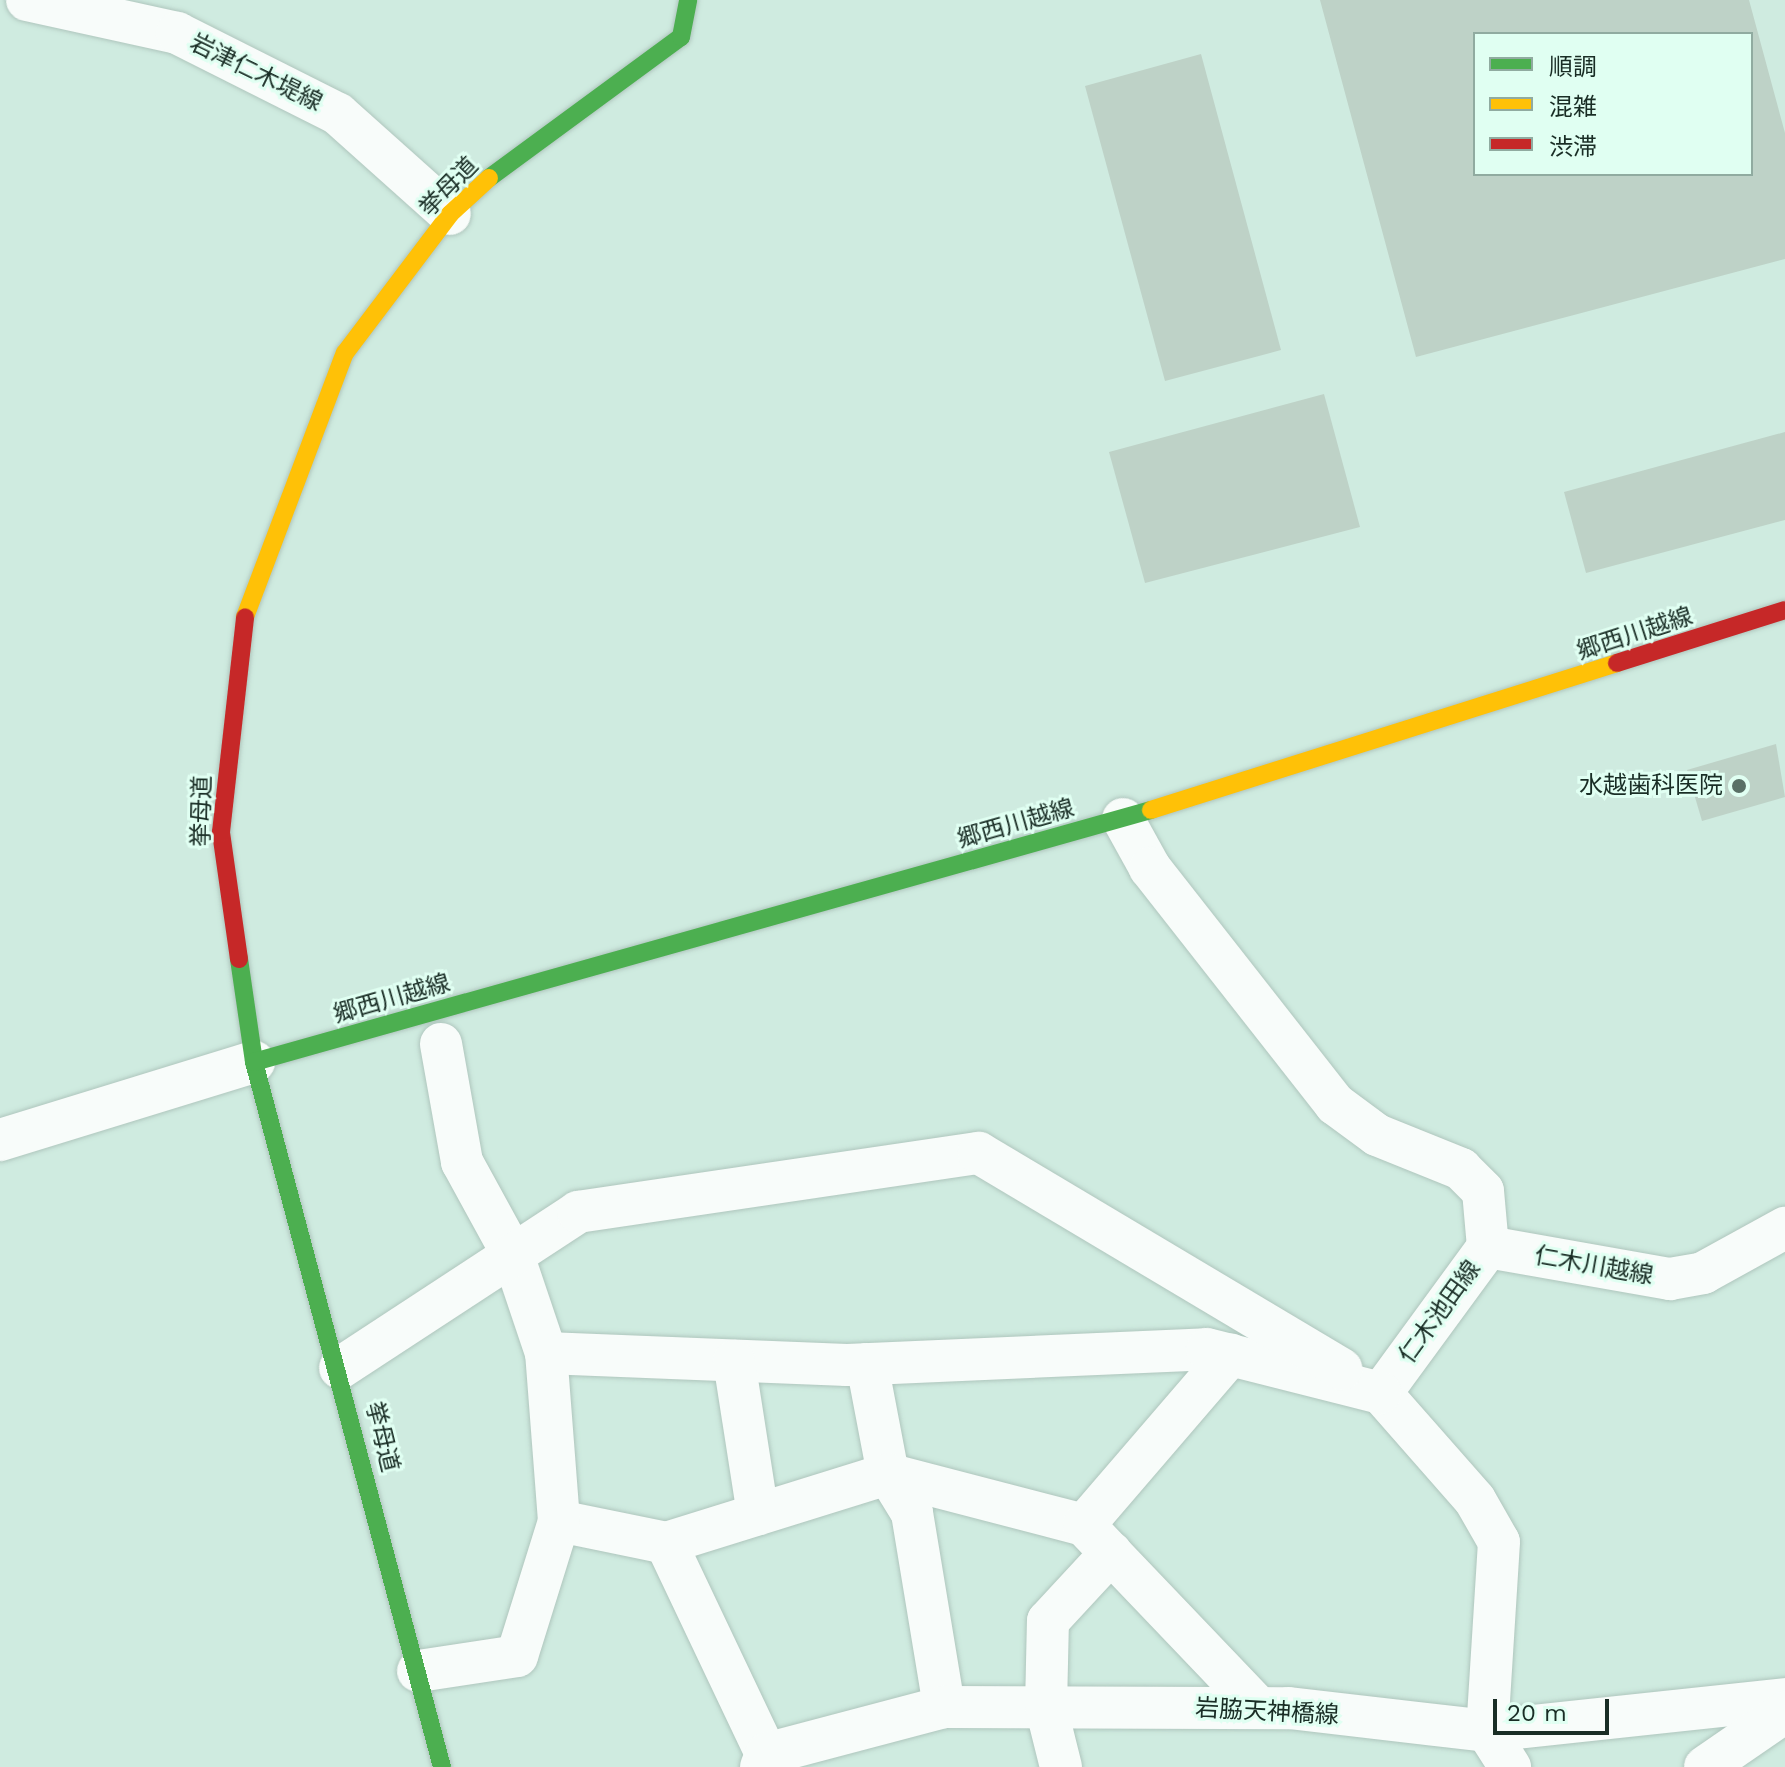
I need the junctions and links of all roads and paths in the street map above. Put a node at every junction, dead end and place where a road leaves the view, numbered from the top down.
1 (27, 0) edge
2 (688, 0) edge
3 (450, 214) junction
4 (1785, 610) edge
5 (1123, 819) junction
6 (441, 1044) dead end
7 (254, 1062) junction
8 (0, 1140) edge
9 (1785, 1228) edge
10 (1488, 1247) junction
11 (513, 1255) junction
12 (546, 1353) junction
13 (1231, 1354) junction
14 (734, 1361) junction
15 (867, 1364) junction
16 (340, 1368) junction
17 (1381, 1393) junction
18 (888, 1474) junction
19 (758, 1514) junction
20 (559, 1521) junction
21 (1098, 1539) junction
22 (666, 1543) junction
23 (418, 1671) junction
24 (1785, 1699) edge
25 (944, 1707) junction
26 (1046, 1707) junction
27 (1259, 1708) junction
28 (1785, 1712) edge
29 (1487, 1731) junction
30 (764, 1761) edge
31 (442, 1767) edge
32 (1061, 1767) edge
33 (1510, 1767) edge
34 (1705, 1767) edge

1 - 3 street, 岩津仁木堤線
2 - 3 street, 挙母道
3 - 7 street, 挙母道
4 - 5 street, 郷西川越線
5 - 7 street, 郷西川越線
5 - 10 street, 仁木池田線
6 - 11 street
7 - 8 street
7 - 16 street, 挙母道
9 - 10 street, 仁木川越線
10 - 17 street, 仁木池田線
11 - 12 street
11 - 16 street
11 - 17 street
12 - 14 street
12 - 20 street
13 - 15 street
13 - 17 street
13 - 21 street
14 - 15 street
14 - 19 street
15 - 18 street
16 - 23 street, 挙母道
17 - 29 street
18 - 19 street
18 - 21 street
18 - 25 street
19 - 22 street
20 - 22 street
20 - 23 street
21 - 26 street
21 - 27 street
22 - 30 street
23 - 31 street, 挙母道
24 - 29 street, 岩脇天神橋線
25 - 26 street, 岩脇天神橋線
25 - 30 street, 岩脇天神橋線
26 - 27 street, 岩脇天神橋線
26 - 32 street
27 - 29 street, 岩脇天神橋線
28 - 34 street
29 - 33 street

